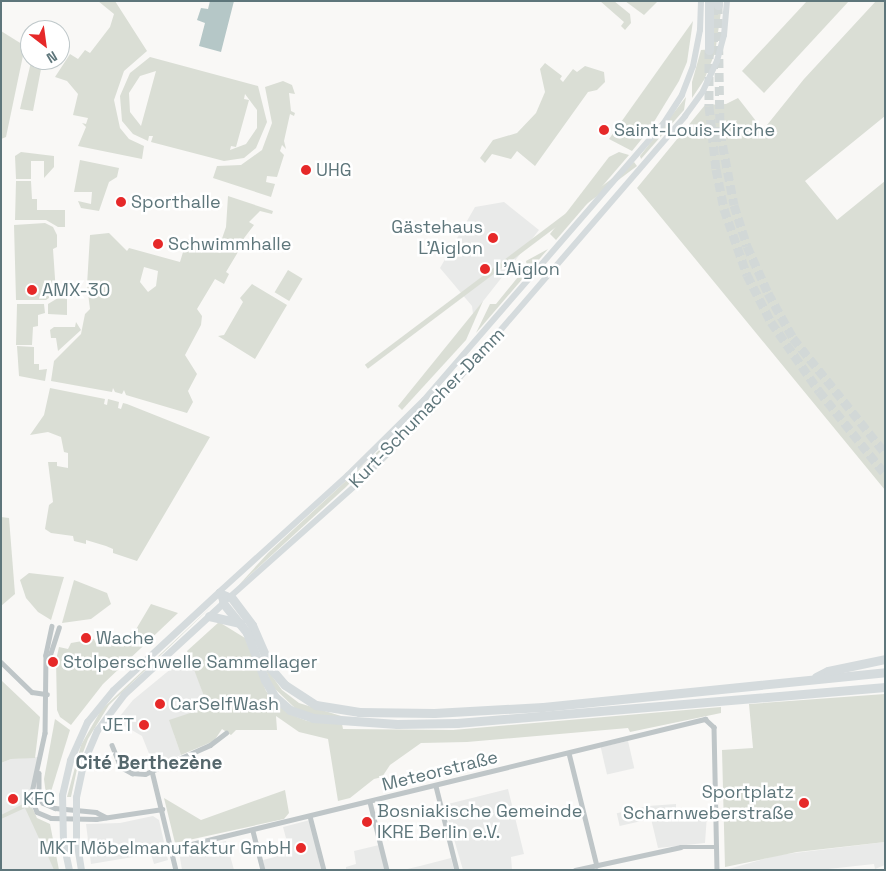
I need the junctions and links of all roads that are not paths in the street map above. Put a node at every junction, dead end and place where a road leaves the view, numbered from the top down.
1 (701, 1) edge
2 (718, 2) edge
3 (709, 50) tunnel mouth
4 (405, 420) junction
5 (414, 428) junction
6 (219, 592) junction
7 (231, 597) junction
8 (223, 603) junction
9 (208, 616) junction
10 (240, 623) junction
11 (52, 626) dead end
12 (59, 628) dead end
13 (885, 659) edge
14 (1, 662) edge
15 (47, 664) junction
16 (885, 672) edge
17 (812, 680) junction
18 (885, 687) edge
19 (47, 694) junction
20 (226, 733) dead end
21 (112, 745) dead end
22 (569, 753) junction
23 (39, 769) junction
24 (152, 771) junction
25 (436, 786) junction
26 (370, 802) junction
27 (61, 809) junction
28 (75, 809) junction
29 (162, 809) junction
30 (310, 816) junction
31 (106, 817) junction
32 (61, 819) junction
33 (75, 819) junction
34 (253, 831) junction
35 (716, 847) junction
36 (171, 849) junction
37 (597, 866) junction
38 (69, 870) edge
39 (81, 870) edge
40 (176, 870) edge
41 (263, 870) edge
42 (324, 870) edge
43 (387, 870) edge
44 (457, 870) edge
45 (575, 870) edge
46 (717, 870) edge

1 - 4 main road, Kurt-Schumacher-Damm
2 - 3 highway
2 - 5 main road, Kurt-Schumacher-Damm
4 - 5 main road
4 - 6 main road, Kurt-Schumacher-Damm
5 - 7 main road, Kurt-Schumacher-Damm
6 - 7 main road
6 - 8 main road
6 - 27 main road, Kurt-Schumacher-Damm
7 - 8 main road, Kurt-Schumacher-Damm
7 - 17 highway
8 - 9 main road, Kurt-Schumacher-Damm
8 - 10 highway
9 - 10 highway
9 - 28 main road, Kurt-Schumacher-Damm
10 - 18 highway
11 - 15 street
12 - 15 street
13 - 17 highway
14 - 19 street
15 - 19 street
16 - 17 highway
19 - 23 street
20 - 24 street
21 - 24 street
22 - 25 street, Meteorstraße
22 - 35 street, Meteorstraße
22 - 37 street
23 - 27 street
23 - 32 street
24 - 29 street
25 - 26 street, Meteorstraße
25 - 44 street
26 - 30 street, Meteorstraße
26 - 43 street
27 - 28 street
27 - 32 main road, Kurt-Schumacher-Damm
28 - 31 street
28 - 33 main road, Kurt-Schumacher-Damm
29 - 31 street
29 - 36 street
30 - 34 street, Meteorstraße
30 - 42 street
31 - 33 street
32 - 33 street
32 - 38 main road, Kurt-Schumacher-Damm
33 - 39 main road, Kurt-Schumacher-Damm
34 - 36 street, Meteorstraße
34 - 41 street
35 - 37 street
35 - 46 street
36 - 40 street
37 - 45 street

